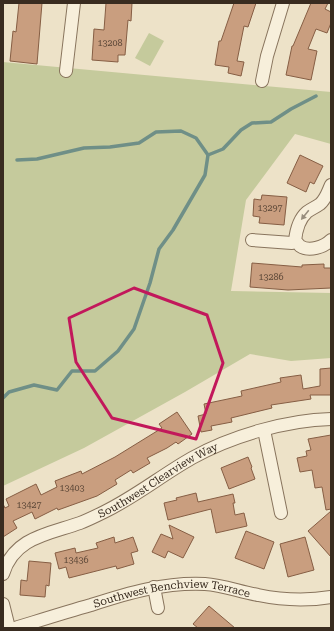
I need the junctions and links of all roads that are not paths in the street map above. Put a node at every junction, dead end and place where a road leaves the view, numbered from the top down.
1 (74, 3) edge
2 (284, 3) edge
3 (66, 71) dead end
4 (262, 81) dead end
5 (329, 195) edge
6 (252, 240) dead end
7 (331, 240) edge
8 (295, 241) junction
9 (331, 419) edge
10 (264, 430) junction
11 (281, 513) dead end
12 (3, 574) edge
13 (154, 587) junction
14 (331, 597) edge
15 (3, 604) edge
16 (158, 608) dead end
17 (9, 628) edge
18 (15, 628) edge

1 - 3 street
2 - 4 street
5 -> 8 street
6 - 8 street
7 - 8 street
9 - 10 street, Southwest Clearview Way
10 - 11 street
10 - 12 street, Southwest Clearview Way
13 - 14 street, Southwest Benchview Terrace
13 - 16 street
13 - 18 street, Southwest Benchview Terrace
15 - 17 street

